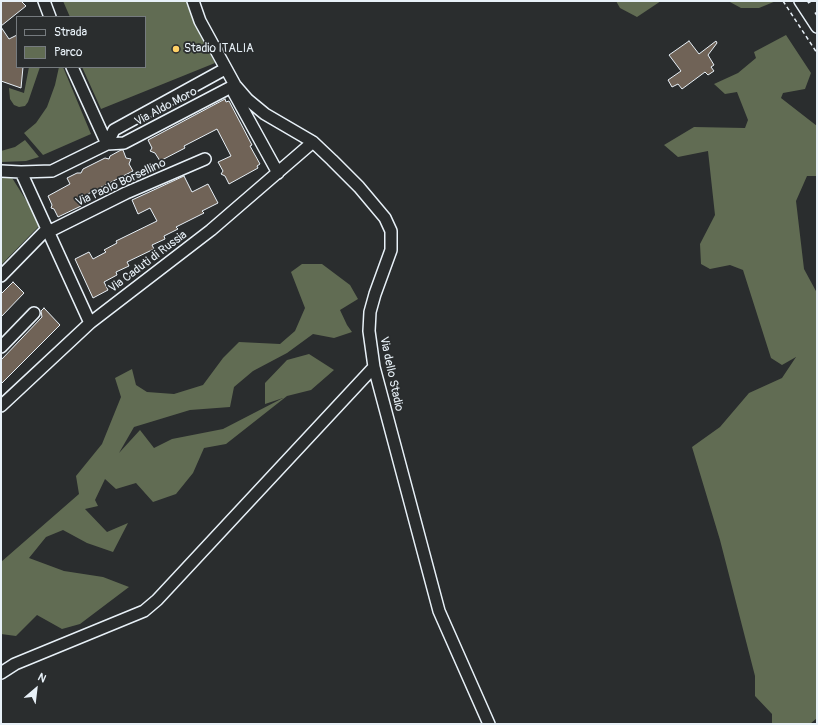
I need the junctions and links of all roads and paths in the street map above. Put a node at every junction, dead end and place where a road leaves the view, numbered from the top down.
1 (44, 1) edge
2 (193, 1) edge
3 (783, 1) edge
4 (814, 1) edge
5 (817, 5) edge
6 (804, 7) edge
7 (50, 16) edge
8 (817, 27) edge
9 (817, 53) edge
10 (72, 68) edge
11 (225, 69) junction
12 (235, 85) junction
13 (313, 142) junction
14 (107, 144) junction
15 (205, 159) dead end
16 (1, 171) edge
17 (21, 172) junction
18 (278, 173) junction
19 (47, 230) junction
20 (1, 276) edge
21 (34, 314) dead end
22 (90, 323) junction
23 (1, 347) edge
24 (374, 367) junction
25 (1, 406) edge
26 (1, 673) edge
27 (489, 724) edge

1 - 7 street
2 - 11 street, Via dello Stadio
3 - 9 path
4 - 6 street
5 - 6 street
6 - 8 street
10 - 14 street
11 - 12 street, Via dello Stadio
11 - 14 street, Via Aldo Moro
12 - 13 street, Via dello Stadio
12 - 14 street, Via Aldo Moro
12 - 18 street
13 - 18 street, Via Caduti di Russia
13 - 24 street, Via dello Stadio
14 - 17 street, Via Aldo Moro
15 - 19 street, Via Paolo Borsellino
16 - 17 street, Via Aldo Moro
17 - 19 street
18 - 22 street, Via Caduti di Russia
19 - 20 street, Via Paolo Borsellino
19 - 22 street
21 - 23 street
22 - 25 street, Via Caduti di Russia
24 - 26 street
24 - 27 street, Via dello Stadio

